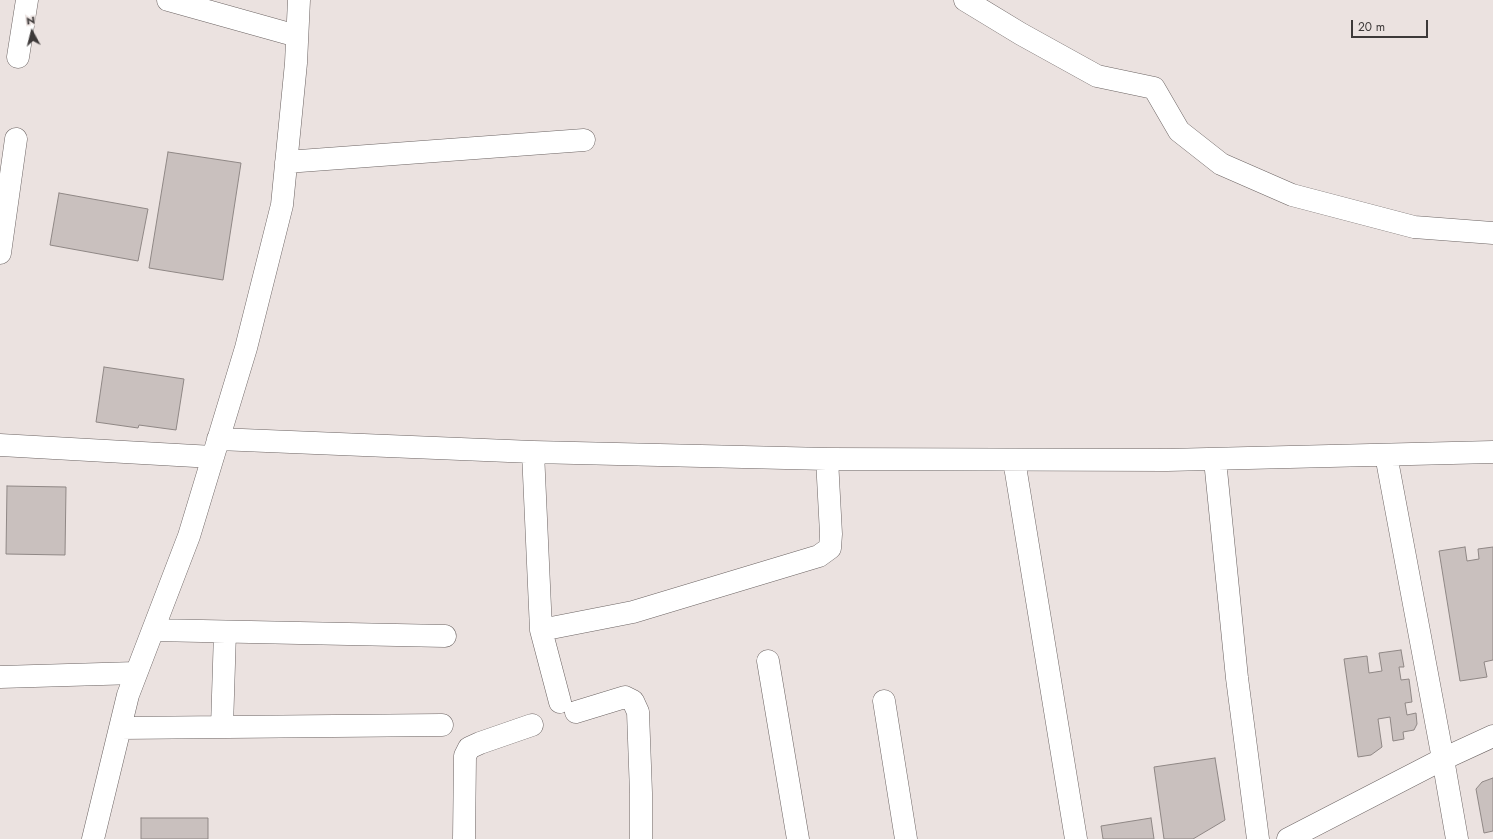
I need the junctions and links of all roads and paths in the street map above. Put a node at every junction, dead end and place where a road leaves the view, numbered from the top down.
1 (27, 0) edge
2 (168, 0) edge
3 (299, 0) edge
4 (965, 0) edge
5 (297, 36) junction
6 (18, 57) dead end
7 (16, 139) dead end
8 (584, 140) dead end
9 (286, 162) junction
10 (1493, 233) edge
11 (0, 253) edge
12 (0, 445) edge
13 (216, 448) junction
14 (533, 452) junction
15 (1493, 452) edge
16 (1386, 455) junction
17 (827, 459) junction
18 (1014, 460) junction
19 (1215, 460) junction
20 (153, 630) junction
21 (541, 630) junction
22 (224, 632) junction
23 (444, 636) dead end
24 (768, 661) dead end
25 (136, 673) junction
26 (0, 677) edge
27 (884, 701) dead end
28 (442, 725) dead end
29 (532, 725) dead end
30 (222, 727) junction
31 (120, 728) junction
32 (1493, 736) edge
33 (1443, 759) junction
34 (93, 839) edge
35 (464, 839) edge
36 (641, 839) edge
37 (798, 839) edge
38 (906, 839) edge
39 (1076, 839) edge
40 (1258, 839) edge
41 (1288, 839) edge
42 (1456, 839) edge

1 - 6 street
2 - 5 street
3 - 5 street
4 - 10 street
5 - 9 street
7 - 11 street
8 - 9 street
9 - 13 street
12 - 13 street
13 - 14 street
13 - 20 street
14 - 17 street
14 - 21 street
15 - 16 street
16 - 19 street
16 - 33 street
17 - 18 street
17 - 21 street
18 - 19 street
18 - 39 street
19 - 40 street
20 - 22 street
20 - 25 street
21 - 36 street
22 - 23 street
22 - 30 street
24 - 37 street
25 - 26 street
25 - 31 street
27 - 38 street
28 - 30 street
29 - 35 street
30 - 31 street
31 - 34 street
32 - 33 street
33 - 41 street
33 - 42 street

